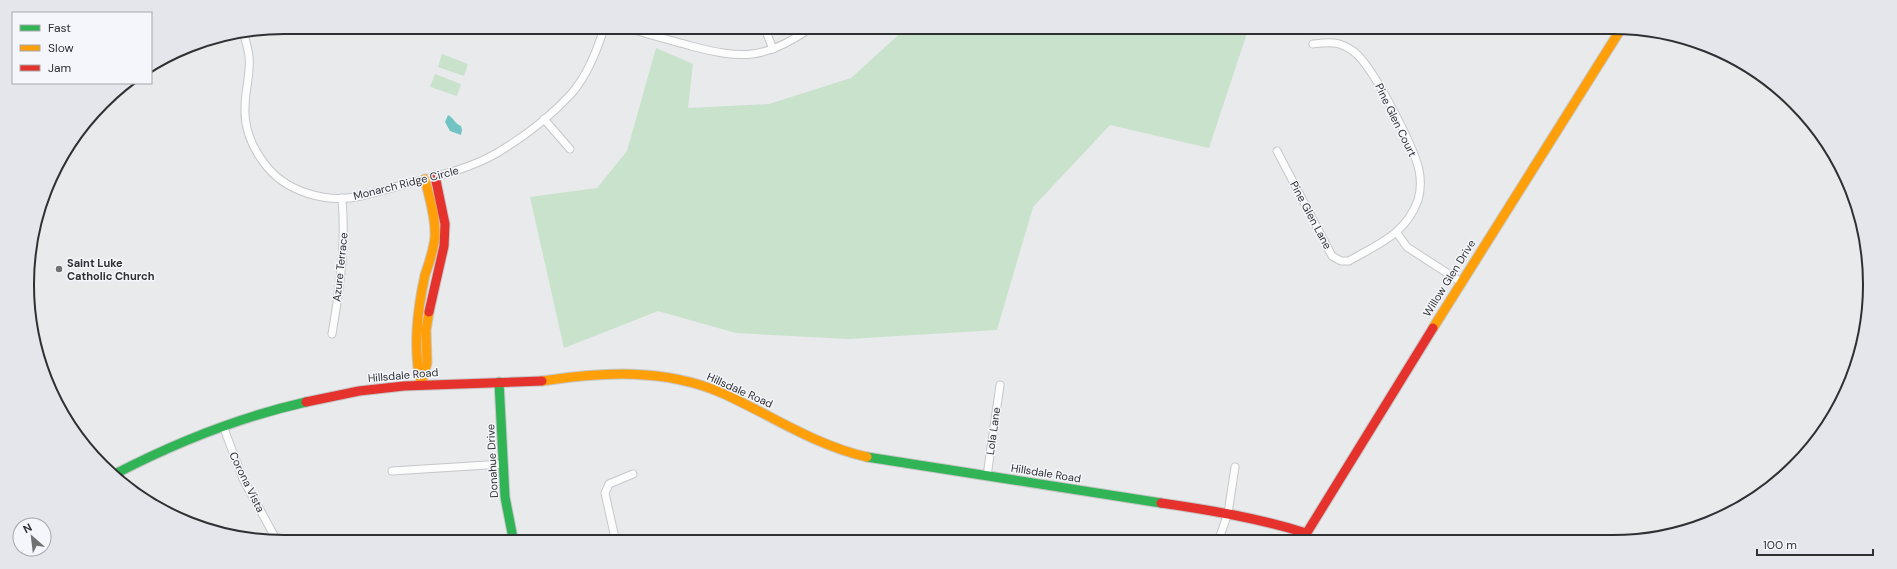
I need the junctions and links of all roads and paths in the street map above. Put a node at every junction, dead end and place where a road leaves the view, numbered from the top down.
1 (602, 34) edge
2 (651, 34) edge
3 (768, 34) edge
4 (802, 34) edge
5 (1618, 34) edge
6 (245, 37) edge
7 (1313, 44) dead end
8 (773, 49) junction
9 (544, 119) junction
10 (570, 149) dead end
11 (1277, 151) dead end
12 (435, 176) junction
13 (425, 179) junction
14 (342, 198) junction
15 (1397, 233) junction
16 (1461, 282) junction
17 (332, 334) dead end
18 (499, 382) junction
19 (421, 385) junction
20 (1000, 385) dead end
21 (223, 426) junction
22 (503, 464) junction
23 (1235, 467) dead end
24 (392, 471) dead end
25 (118, 472) edge
26 (633, 474) dead end
27 (987, 476) junction
28 (1228, 514) junction
29 (274, 534) edge
30 (512, 535) edge
31 (613, 535) edge
32 (1220, 535) edge
33 (1303, 535) edge
34 (1306, 535) edge

1 - 9 street, Monarch Ridge Circle
2 - 8 street
3 - 8 street
4 - 8 street
5 - 16 main road, Willow Glen Drive
6 - 14 street, Monarch Ridge Circle
7 - 15 street, Pine Glen Court
9 - 10 street
9 - 12 street, Monarch Ridge Circle
11 - 15 street, Pine Glen Lane
12 - 13 street, Monarch Ridge Circle
12 - 19 main road
13 - 14 street, Monarch Ridge Circle
13 - 19 main road
14 - 17 street, Azure Terrace
15 - 16 street
16 - 34 main road, Willow Glen Drive
18 - 19 main road, Hillsdale Road
18 - 22 main road, Donahue Drive
18 - 27 main road, Hillsdale Road
19 - 21 main road, Hillsdale Road
20 - 27 street, Lola Lane
21 - 25 main road, Hillsdale Road
21 - 29 street, Corona Vista
22 - 24 street
22 - 30 main road, Donahue Drive
23 - 28 street
26 - 31 street
27 - 28 main road, Hillsdale Road
28 - 32 street
28 - 33 main road, Hillsdale Road

